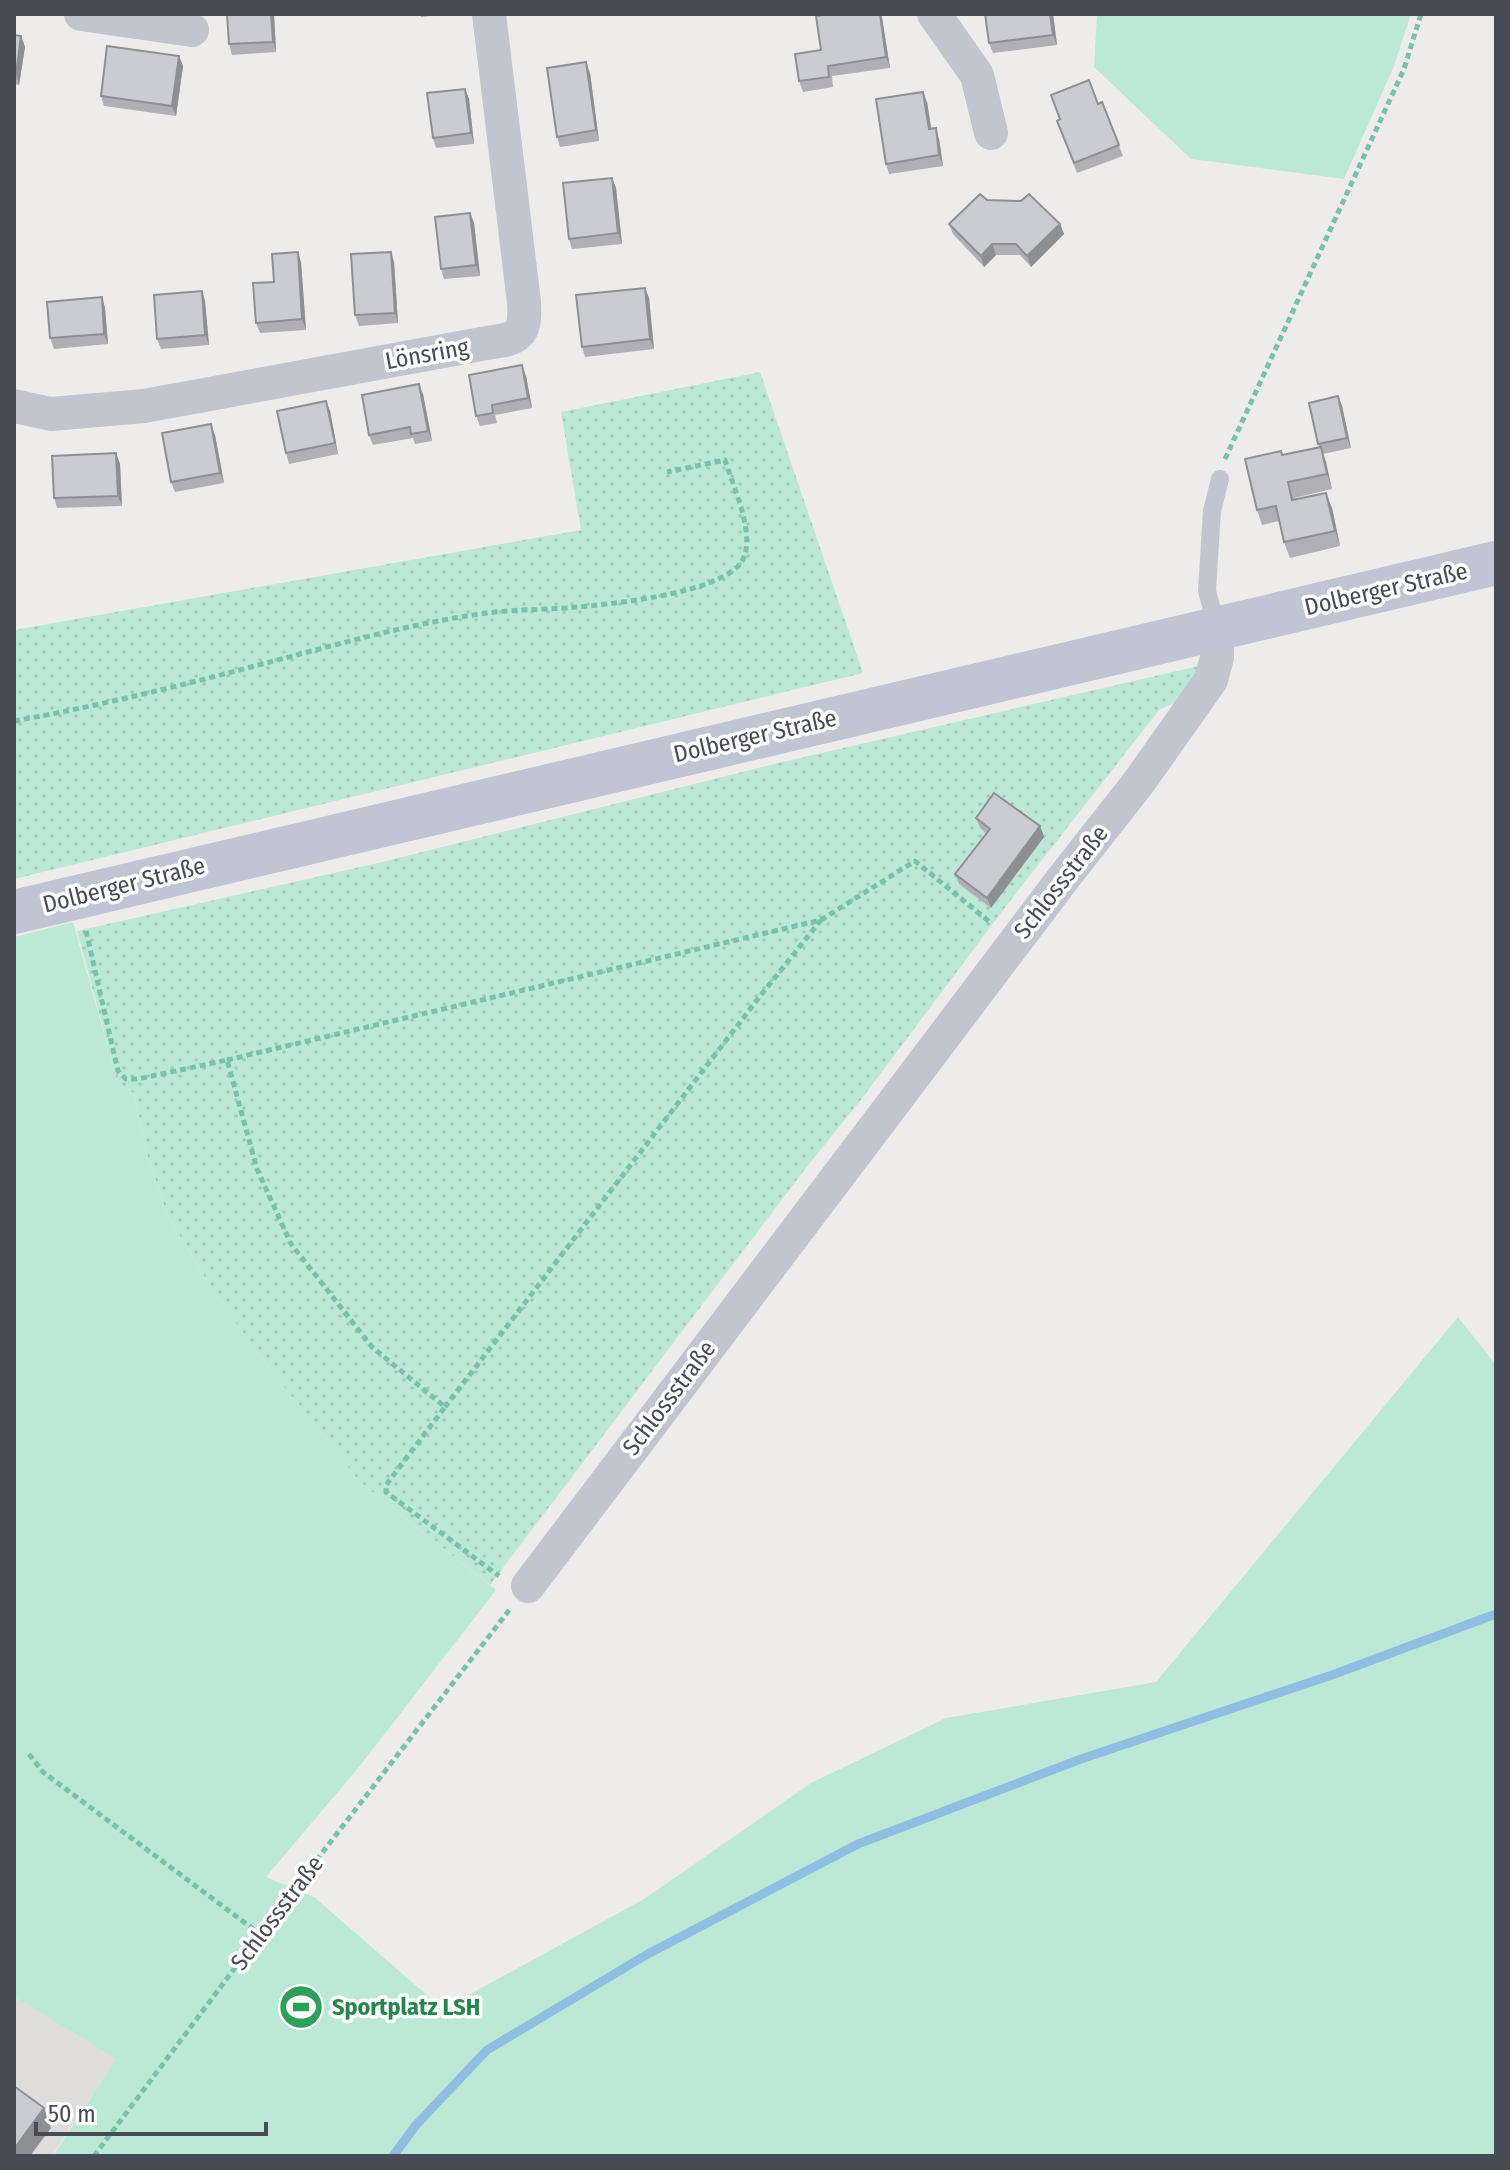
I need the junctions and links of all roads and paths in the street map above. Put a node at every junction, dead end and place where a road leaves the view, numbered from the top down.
1 (81, 14) edge
2 (489, 14) edge
3 (934, 14) edge
4 (1421, 14) edge
5 (192, 30) dead end
6 (991, 133) dead end
7 (14, 406) edge
8 (667, 472) dead end
9 (1220, 479) joint
10 (1496, 563) edge
11 (1217, 628) junction
12 (14, 721) edge
13 (77, 897) junction
14 (14, 912) edge
15 (821, 920) junction
16 (992, 923) dead end
17 (227, 1060) junction
18 (445, 1407) junction
19 (523, 1592) junction
20 (29, 1754) dead end
21 (260, 1934) junction
22 (94, 2156) edge

1 - 5 street
2 - 7 street, Lönsring
3 - 6 street
4 - 9 path
8 - 12 path
9 - 11 lane
10 - 11 main road, Dolberger Straße
11 - 13 main road, Dolberger Straße
11 - 19 street, Schlossstraße
13 - 14 main road, Dolberger Straße
13 - 17 path
15 - 16 path
15 - 17 path
15 - 18 path
17 - 18 path
18 - 19 path
19 - 21 path, Schlossstraße
20 - 21 path
21 - 22 path, Schlossstraße

